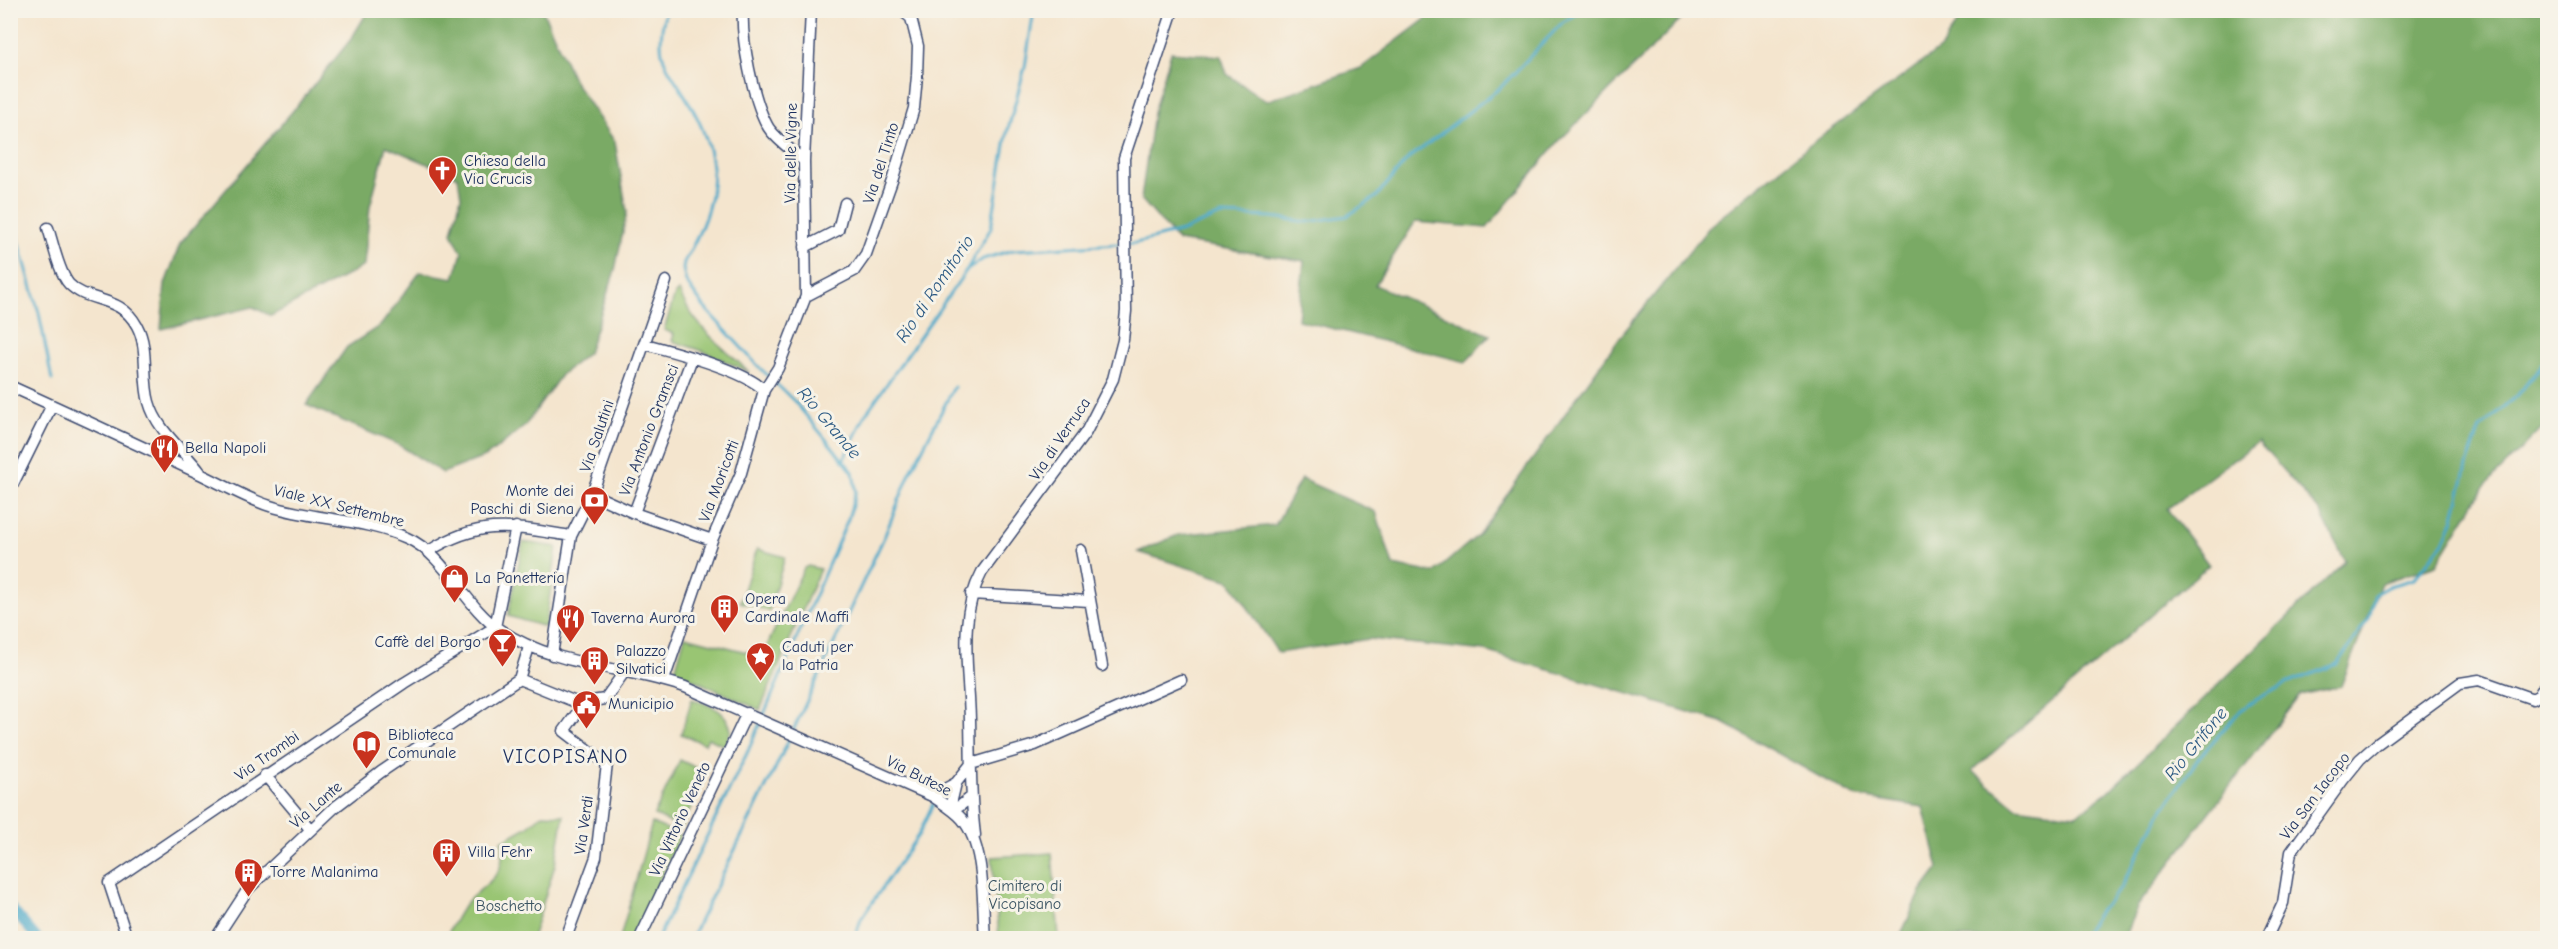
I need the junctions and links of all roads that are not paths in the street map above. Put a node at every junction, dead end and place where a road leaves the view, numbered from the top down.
1 (743, 10) edge
2 (811, 10) edge
3 (901, 10) edge
4 (1173, 10) edge
5 (804, 161) junction
6 (845, 203) dead end
7 (48, 228) dead end
8 (806, 248) junction
9 (666, 281) dead end
10 (806, 296) junction
11 (645, 344) junction
12 (692, 358) junction
13 (10, 386) edge
14 (765, 388) junction
15 (52, 405) junction
16 (202, 474) junction
17 (10, 489) edge
18 (592, 494) junction
19 (633, 513) junction
20 (516, 527) junction
21 (571, 536) junction
22 (712, 540) junction
23 (1081, 550) dead end
24 (429, 551) junction
25 (971, 594) junction
26 (1089, 601) junction
27 (495, 627) junction
28 (529, 647) junction
29 (552, 655) junction
30 (1102, 666) dead end
31 (625, 671) junction
32 (519, 679) junction
33 (664, 680) junction
34 (1181, 680) dead end
35 (2547, 680) edge
36 (584, 705) junction
37 (747, 713) junction
38 (971, 764) junction
39 (265, 775) junction
40 (956, 783) junction
41 (932, 796) junction
42 (971, 797) junction
43 (950, 808) junction
44 (310, 829) junction
45 (978, 852) junction
46 (127, 939) edge
47 (216, 939) edge
48 (566, 939) edge
49 (640, 939) edge
50 (986, 939) edge
51 (2263, 939) edge

1 - 5 street
2 - 5 street, Via delle Vigne
3 - 10 street, Via del Tinto
4 - 25 street, Via di Verruca
5 - 8 street, Via delle Vigne
6 - 8 street
7 - 16 street
8 - 10 street, Via delle Vigne
9 - 11 street, Via Salutini
10 - 14 street, Via Moricotti
11 - 12 street
11 - 18 street, Via Salutini
12 - 14 street
12 - 19 street, Via Antonio Gramsci
13 - 15 street, Viale XX Settembre
14 - 22 street, Via Moricotti
15 - 16 street, Viale XX Settembre
15 - 17 street
16 - 24 street, Viale XX Settembre
18 - 19 street
18 - 21 street, Via Salutini
19 - 22 street
20 - 21 street
20 - 24 street
20 - 27 street
21 - 29 street, Via Salutini
22 - 33 street, Via Moricotti
23 - 26 street
24 - 27 street, Viale XX Settembre
25 - 26 street
25 - 38 street, Via di Verruca
26 - 30 street
27 - 28 street, Viale XX Settembre
27 - 39 street, Via Trombi
28 - 29 street, Viale XX Settembre
28 - 32 street
29 - 31 street, Viale XX Settembre
31 - 33 street, Via Butese
31 - 36 street
32 - 36 street
32 - 44 street, Via Lante
33 - 37 street, Via Butese
34 - 38 street
35 - 51 street, Via San Iacopo
36 - 48 street, Via Verdi
37 - 41 street, Via Butese
37 - 49 street, Via Vittorio Veneto
38 - 40 street
38 - 42 street, Via di Verruca
39 - 44 street
39 - 46 street, Via Trombi
40 - 41 street
40 - 43 street
41 - 43 street, Via Butese
42 - 43 street
42 - 45 street, Via di Verruca
43 - 45 street, Via Butese
44 - 47 street, Via Lante
45 - 50 street, Via Butese

